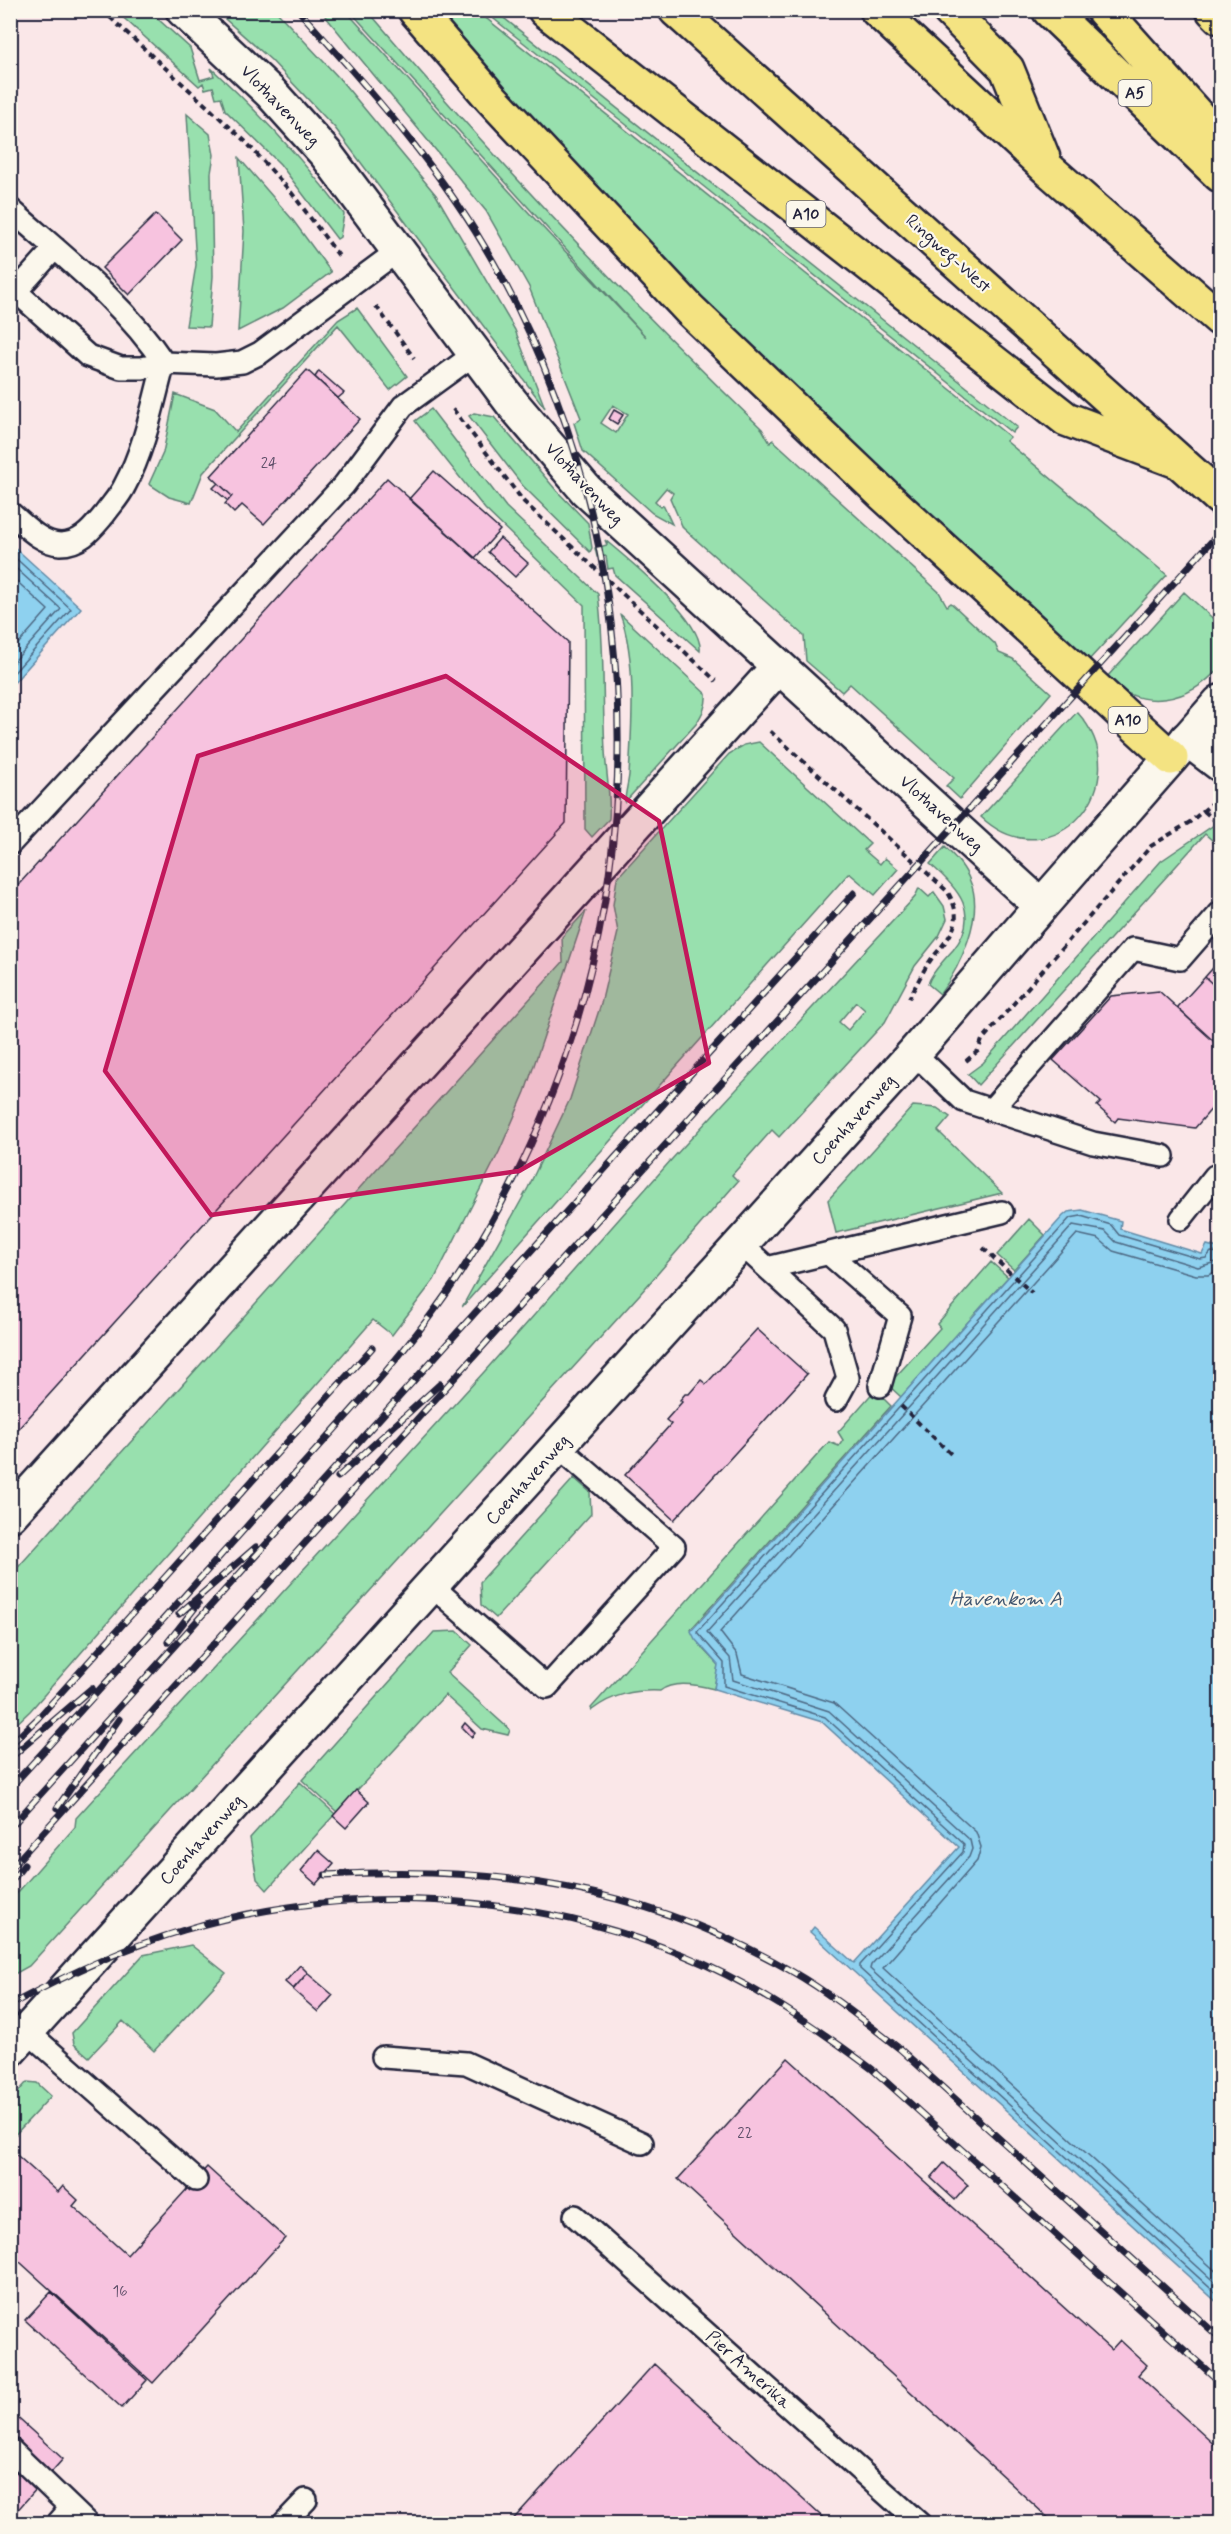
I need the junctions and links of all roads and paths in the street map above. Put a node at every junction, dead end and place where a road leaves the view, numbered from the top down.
1 (183, 10) edge
2 (415, 10) edge
3 (545, 10) edge
4 (676, 10) edge
5 (877, 10) edge
6 (949, 10) edge
7 (1049, 10) edge
8 (1103, 10) edge
9 (1213, 10) edge
10 (1221, 17) edge
11 (1221, 141) edge
12 (1047, 168) junction
13 (1221, 175) edge
14 (12, 214) edge
15 (55, 248) junction
16 (399, 250) junction
17 (13, 292) edge
18 (1221, 320) edge
19 (476, 353) junction
20 (164, 363) junction
21 (1180, 462) junction
22 (1221, 498) edge
23 (10, 513) edge
24 (777, 667) junction
25 (1221, 702) edge
26 (1179, 748) junction
27 (1221, 764) edge
28 (1221, 795) edge
29 (1204, 811) junction
30 (1221, 825) edge
31 (10, 844) edge
32 (1041, 906) junction
33 (1221, 913) edge
34 (982, 1040) dead end
35 (914, 1053) junction
36 (991, 1110) junction
37 (1163, 1156) dead end
38 (1221, 1178) edge
39 (1002, 1212) dead end
40 (1181, 1219) dead end
41 (741, 1244) junction
42 (829, 1254) junction
43 (994, 1258) dead end
44 (767, 1268) junction
45 (1032, 1293) dead end
46 (880, 1386) joint
47 (836, 1400) dead end
48 (558, 1446) junction
49 (952, 1455) dead end
50 (10, 1515) edge
51 (432, 1586) junction
52 (19, 2041) edge
53 (383, 2057) dead end
54 (642, 2143) dead end
55 (196, 2180) dead end
56 (575, 2216) dead end
57 (10, 2450) edge
58 (306, 2500) dead end
59 (71, 2508) junction
60 (57, 2523) edge
61 (88, 2523) edge
62 (284, 2523) edge
63 (920, 2523) edge

1 - 16 street, Vlothavenweg
2 - 26 highway, A10
3 - 21 highway, A10
4 - 21 highway, Ringweg-West / A10
5 - 12 highway
6 - 12 highway
7 - 13 highway, A5
8 - 11 highway
9 - 10 highway
12 - 18 highway
14 - 15 lane
15 - 17 lane
15 - 20 lane
16 - 19 street, Vlothavenweg
16 - 20 lane
17 - 20 lane
19 - 24 street, Vlothavenweg
19 - 31 lane
20 - 23 lane
21 - 22 highway, Ringweg-West / A10
24 - 32 street, Vlothavenweg
24 - 50 street
25 - 26 street, Coenhavenweg
26 - 27 street
26 - 32 street, Coenhavenweg
28 - 29 path
29 - 30 path
29 - 34 path
32 - 35 street, Coenhavenweg
33 - 36 lane
35 - 36 lane
35 - 41 street, Coenhavenweg
36 - 37 lane
38 - 40 lane
39 - 42 lane
41 - 44 lane
41 - 48 street, Coenhavenweg
42 - 44 lane
42 - 46 lane
43 - 45 path
44 - 47 lane
46 - 49 path
48 - 51 street, Coenhavenweg
48 - 51 lane
51 - 52 street, Coenhavenweg
52 - 55 lane
53 - 54 lane
56 - 63 lane, Pier Amerika
57 - 59 lane
58 - 62 lane
59 - 60 lane
59 - 61 lane

